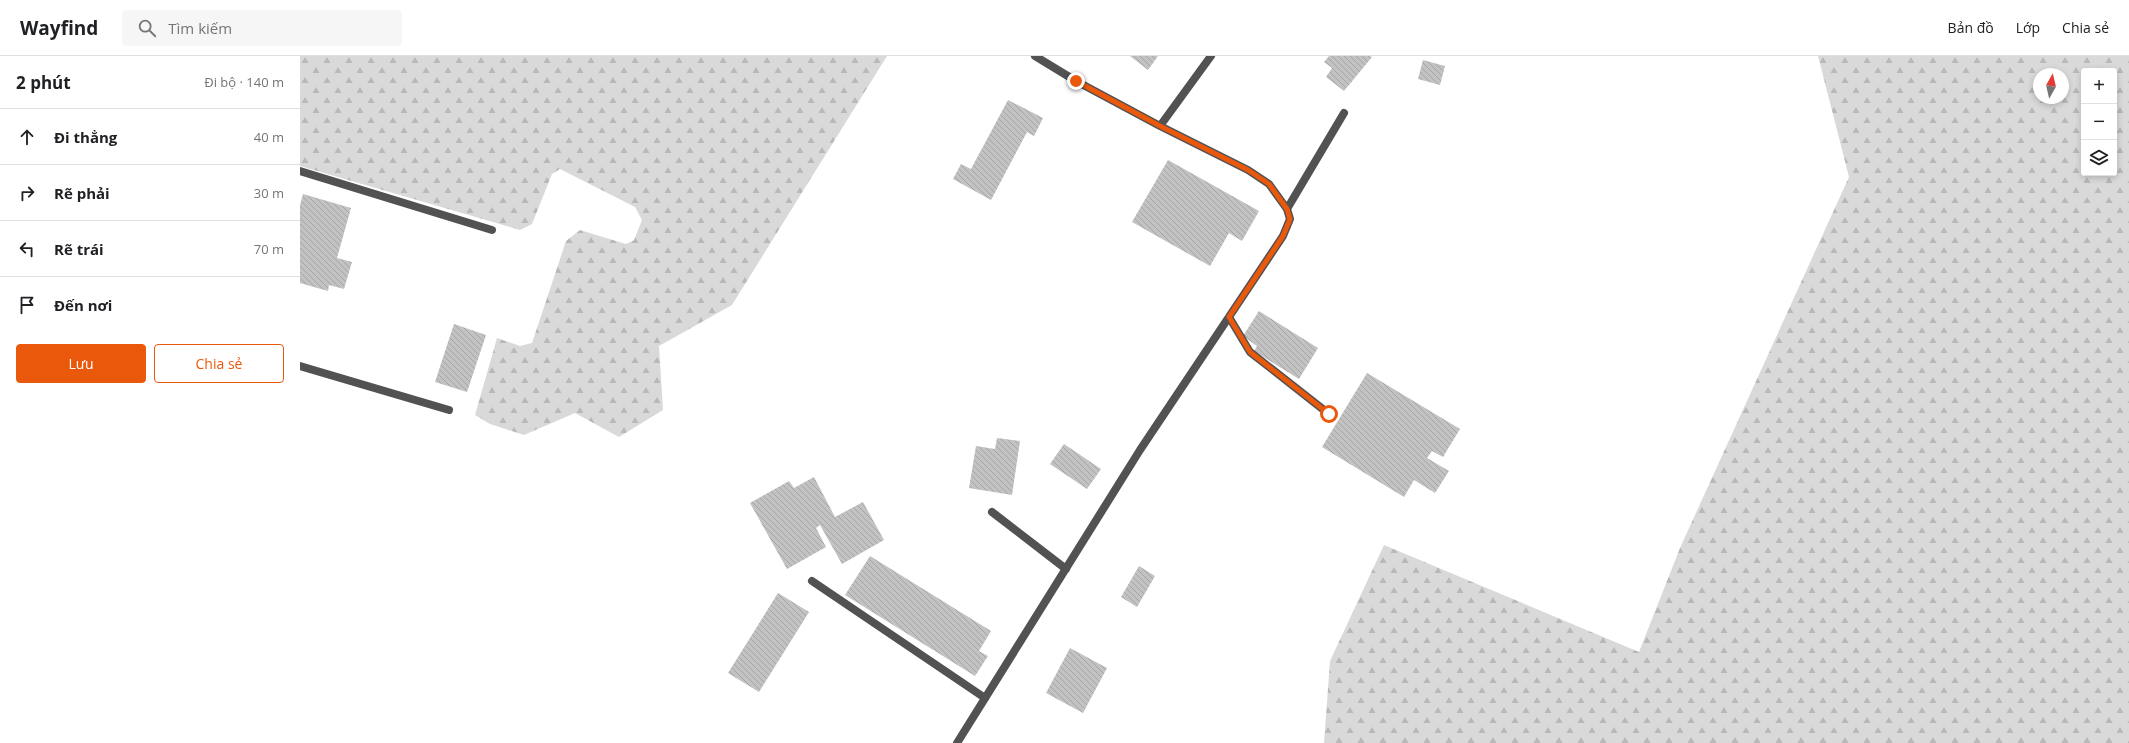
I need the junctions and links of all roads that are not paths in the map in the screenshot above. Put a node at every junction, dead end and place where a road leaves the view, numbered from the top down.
1 (1035, 56) edge
2 (1211, 56) edge
3 (1344, 113) dead end
4 (1160, 126) junction
5 (300, 171) edge
6 (1287, 209) junction
7 (492, 230) dead end
8 (1229, 317) junction
9 (300, 366) edge
10 (449, 410) dead end
11 (1329, 414) dead end
12 (992, 512) dead end
13 (1066, 569) junction
14 (812, 581) dead end
15 (985, 698) junction
16 (957, 743) edge

1 - 4 street
2 - 4 street
3 - 6 street
4 - 6 street
5 - 7 street
6 - 8 street
8 - 11 street
8 - 13 street
9 - 10 street
12 - 13 street
13 - 15 street
14 - 15 street
15 - 16 street

